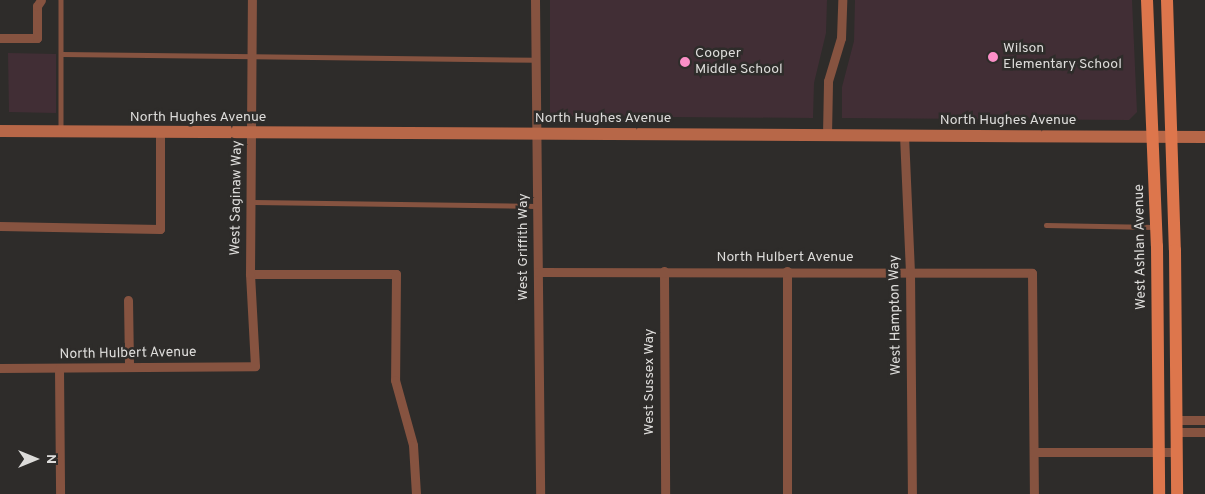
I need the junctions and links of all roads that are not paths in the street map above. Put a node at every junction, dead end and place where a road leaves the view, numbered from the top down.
1 (41, 0) edge
2 (61, 0) edge
3 (252, 0) edge
4 (535, 0) edge
5 (842, 0) edge
6 (1147, 0) edge
7 (1165, 0) edge
8 (0, 38) edge
9 (62, 54) junction
10 (252, 55) junction
11 (536, 60) junction
12 (0, 131) edge
13 (61, 131) junction
14 (252, 133) junction
15 (160, 134) junction
16 (537, 134) junction
17 (904, 135) junction
18 (827, 136) junction
19 (1152, 137) junction
20 (1172, 137) junction
21 (1205, 137) edge
22 (251, 202) junction
23 (538, 206) junction
24 (1046, 225) dead end
25 (0, 226) edge
26 (1156, 227) junction
27 (664, 271) junction
28 (787, 271) junction
29 (538, 272) junction
30 (910, 272) junction
31 (250, 274) junction
32 (128, 300) dead end
33 (256, 366) joint
34 (129, 367) junction
35 (0, 368) edge
36 (59, 369) junction
37 (1205, 420) edge
38 (1177, 426) junction
39 (1205, 432) edge
40 (1034, 452) junction
41 (1159, 452) junction
42 (1177, 452) junction
43 (60, 494) edge
44 (416, 494) edge
45 (540, 494) edge
46 (664, 494) edge
47 (787, 494) edge
48 (912, 494) edge
49 (1034, 494) edge
50 (1159, 494) edge
51 (1177, 494) edge

1 - 8 street
2 - 9 lane
3 - 10 street, West Saginaw Way
4 - 11 street, West Griffith Way
5 - 18 street
6 - 19 main road, West Ashlan Avenue
7 - 20 main road
9 - 10 lane
9 - 13 lane
10 - 11 lane
10 - 14 street, West Saginaw Way
11 - 16 street, West Griffith Way
12 - 13 street, North Hughes Avenue
13 - 15 street, North Hughes Avenue
14 - 15 street, North Hughes Avenue
14 - 16 street, North Hughes Avenue
14 - 22 street, West Saginaw Way
15 - 25 street
16 - 18 street, North Hughes Avenue
16 - 23 street, West Griffith Way
17 - 18 street, North Hughes Avenue
17 - 19 street, North Hughes Avenue
17 - 30 street, West Hampton Way
19 - 20 street, North Hughes Avenue
19 - 26 main road, West Ashlan Avenue
20 - 21 street, North Hughes Avenue
20 - 38 main road
22 - 23 lane
22 - 31 street, West Saginaw Way
23 - 29 street, West Griffith Way
24 - 26 lane
26 - 41 main road, West Ashlan Avenue
27 - 28 street, North Hulbert Avenue
27 - 29 street, North Hulbert Avenue
27 - 46 street, West Sussex Way
28 - 30 street, North Hulbert Avenue
28 - 47 street
29 - 45 street, West Griffith Way
30 - 40 street, North Hulbert Avenue
30 - 48 street, West Hampton Way
31 - 33 street, West Saginaw Way
31 - 44 street
32 - 34 street
33 - 34 street, North Hulbert Avenue
34 - 36 street, North Hulbert Avenue
35 - 36 street, North Hulbert Avenue
36 - 43 street
37 - 38 street
38 - 39 street
38 - 42 main road
40 - 41 street
40 - 49 street
41 - 42 street
41 - 50 main road, West Ashlan Avenue
42 - 51 main road

